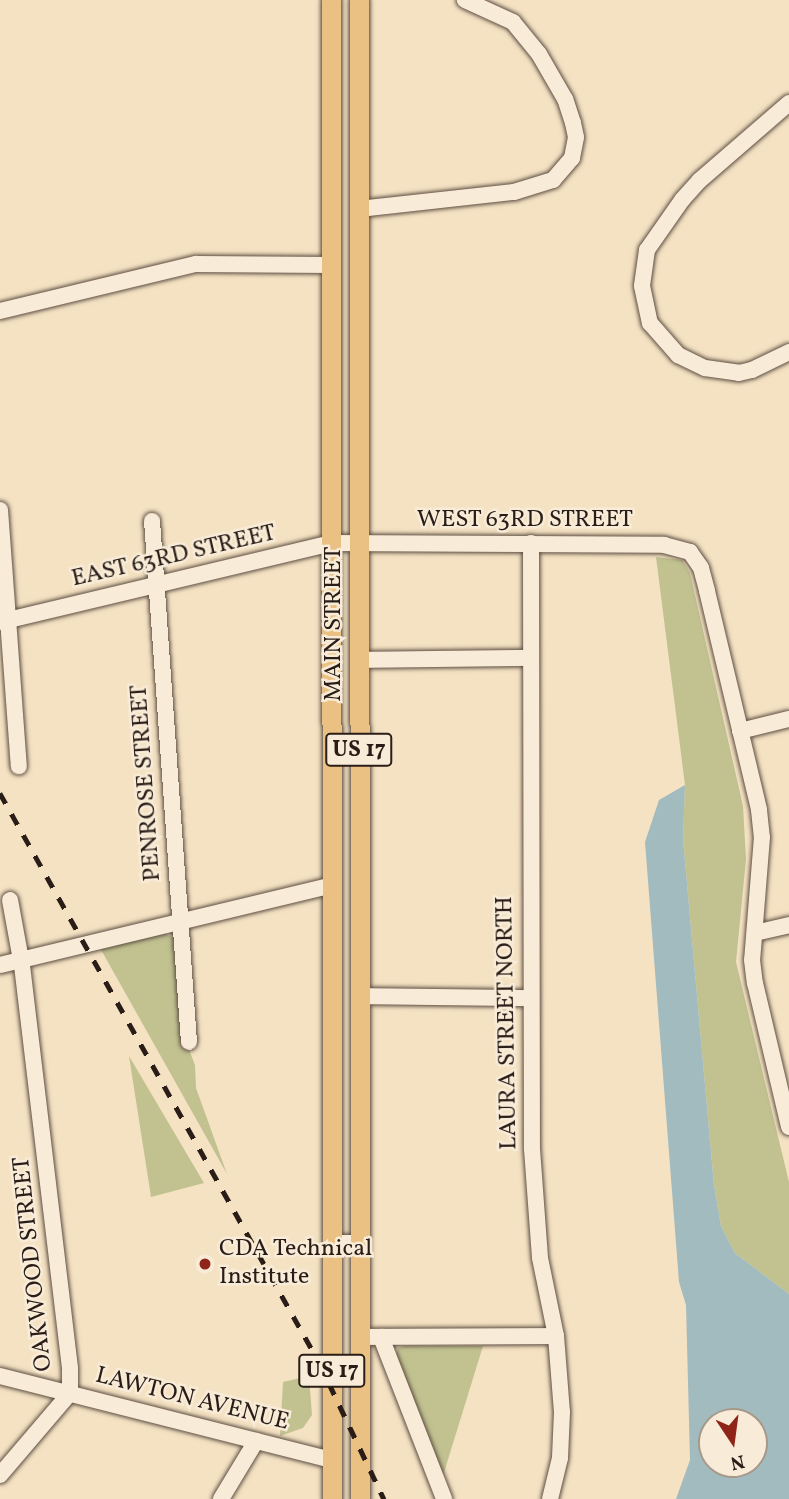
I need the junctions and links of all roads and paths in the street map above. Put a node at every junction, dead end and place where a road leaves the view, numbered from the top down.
1 (331, 0) edge
2 (352, 0) edge
3 (359, 0) edge
4 (465, 0) edge
5 (359, 52) junction
6 (789, 103) edge
7 (359, 209) junction
8 (332, 265) junction
9 (0, 311) edge
10 (789, 352) edge
11 (0, 510) edge
12 (152, 521) dead end
13 (359, 542) junction
14 (331, 543) junction
15 (531, 543) junction
16 (155, 585) junction
17 (5, 621) edge
18 (530, 658) junction
19 (359, 660) junction
20 (789, 719) edge
21 (740, 731) junction
22 (19, 766) dead end
23 (332, 885) junction
24 (10, 900) dead end
25 (179, 921) junction
26 (789, 925) edge
27 (755, 933) junction
28 (21, 960) junction
29 (0, 965) edge
30 (359, 996) junction
31 (530, 998) junction
32 (188, 1042) dead end
33 (359, 1075) junction
34 (789, 1127) edge
35 (332, 1243) junction
36 (360, 1243) junction
37 (556, 1336) junction
38 (381, 1337) junction
39 (360, 1338) junction
40 (0, 1376) edge
41 (69, 1393) junction
42 (256, 1441) junction
43 (332, 1460) junction
44 (0, 1475) edge
45 (220, 1499) edge
46 (331, 1499) edge
47 (360, 1499) edge
48 (444, 1499) edge
49 (550, 1499) edge

1 - 8 main road, MAIN STREET / US 17
2 - 5 main road
3 - 5 main road, MAIN STREET / US 17
4 - 7 street
5 - 7 main road, MAIN STREET / US 17
6 - 10 street
7 - 13 main road, MAIN STREET / US 17
8 - 9 street
8 - 14 main road, MAIN STREET / US 17
11 - 17 street
12 - 16 street, PENROSE STREET
13 - 14 street, EAST 63RD STREET
13 - 15 street, WEST 63RD STREET
13 - 19 main road, MAIN STREET / US 17
14 - 16 street, EAST 63RD STREET
14 - 23 main road, MAIN STREET / US 17
15 - 18 street, LAURA STREET NORTH
15 - 21 street, WEST 63RD STREET
16 - 17 street, EAST 63RD STREET
16 - 25 street, PENROSE STREET
17 - 22 street
18 - 19 street
18 - 31 street, LAURA STREET NORTH
19 - 30 main road, MAIN STREET / US 17
20 - 21 street
21 - 27 street
23 - 25 street
23 - 33 main road
23 - 35 main road, MAIN STREET / US 17
24 - 28 street, OAKWOOD STREET
25 - 28 street
25 - 32 street, PENROSE STREET
26 - 27 street
27 - 34 street
28 - 29 street
28 - 41 street, OAKWOOD STREET
30 - 31 street
30 - 33 main road, MAIN STREET / US 17
31 - 37 street, LAURA STREET NORTH
33 - 36 main road, MAIN STREET / US 17
35 - 36 street
35 - 43 main road, MAIN STREET / US 17
36 - 39 main road, MAIN STREET / US 17
37 - 38 street
37 - 49 street, LAURA STREET NORTH
38 - 39 street
38 - 48 street
39 - 47 main road, MAIN STREET / US 17
40 - 41 street, LAWTON AVENUE
41 - 42 street, LAWTON AVENUE
41 - 44 street, OAKWOOD STREET
42 - 43 street, LAWTON AVENUE
42 - 45 street
43 - 46 main road, MAIN STREET / US 17

